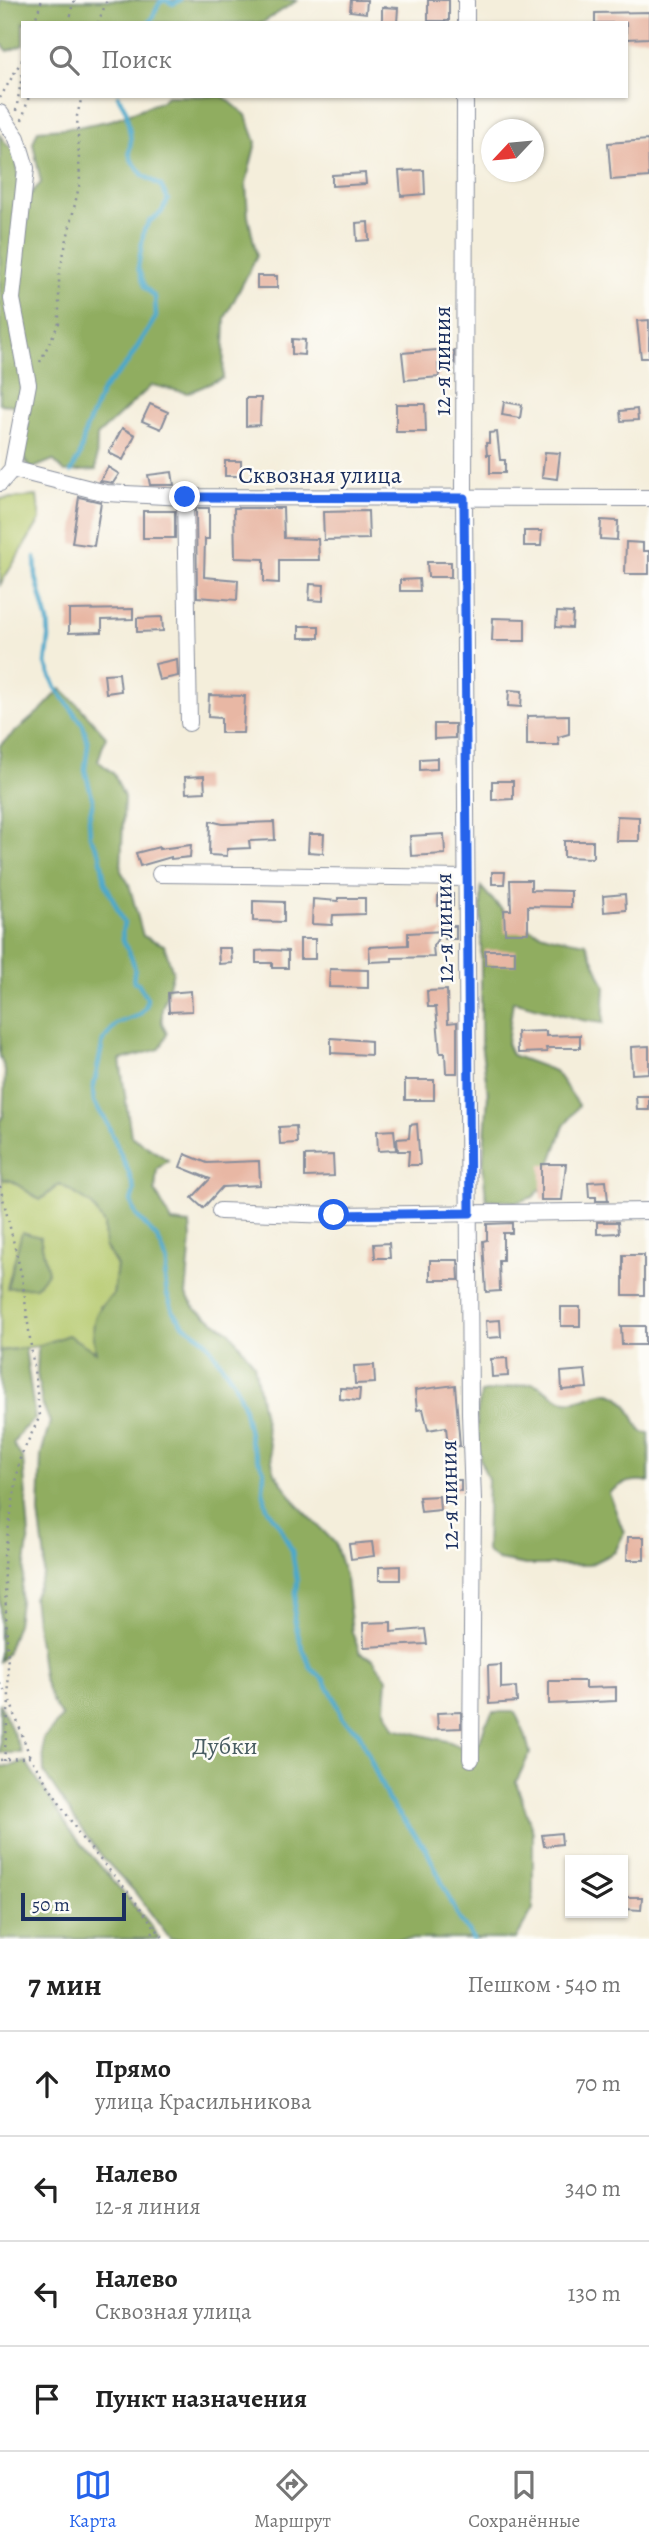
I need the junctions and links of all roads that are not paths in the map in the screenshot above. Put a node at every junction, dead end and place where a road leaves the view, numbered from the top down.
1 (466, 0) edge
2 (466, 21) edge
3 (465, 98) edge
4 (0, 113) edge
5 (12, 469) junction
6 (0, 483) edge
7 (185, 497) junction
8 (464, 498) junction
9 (649, 498) edge
10 (189, 723) dead end
11 (160, 874) dead end
12 (466, 878) junction
13 (220, 1211) dead end
14 (649, 1211) edge
15 (470, 1213) junction
16 (471, 1759) dead end

1 - 2 street
3 - 8 street, 12-я линия
4 - 5 street
5 - 6 street
5 - 7 street, Сквозная улица
7 - 8 street, Сквозная улица
7 - 10 street
8 - 9 street, Сквозная улица
8 - 12 street, 12-я линия
11 - 12 street
12 - 15 street, 12-я линия
13 - 15 street
14 - 15 street
15 - 16 street, 12-я линия

